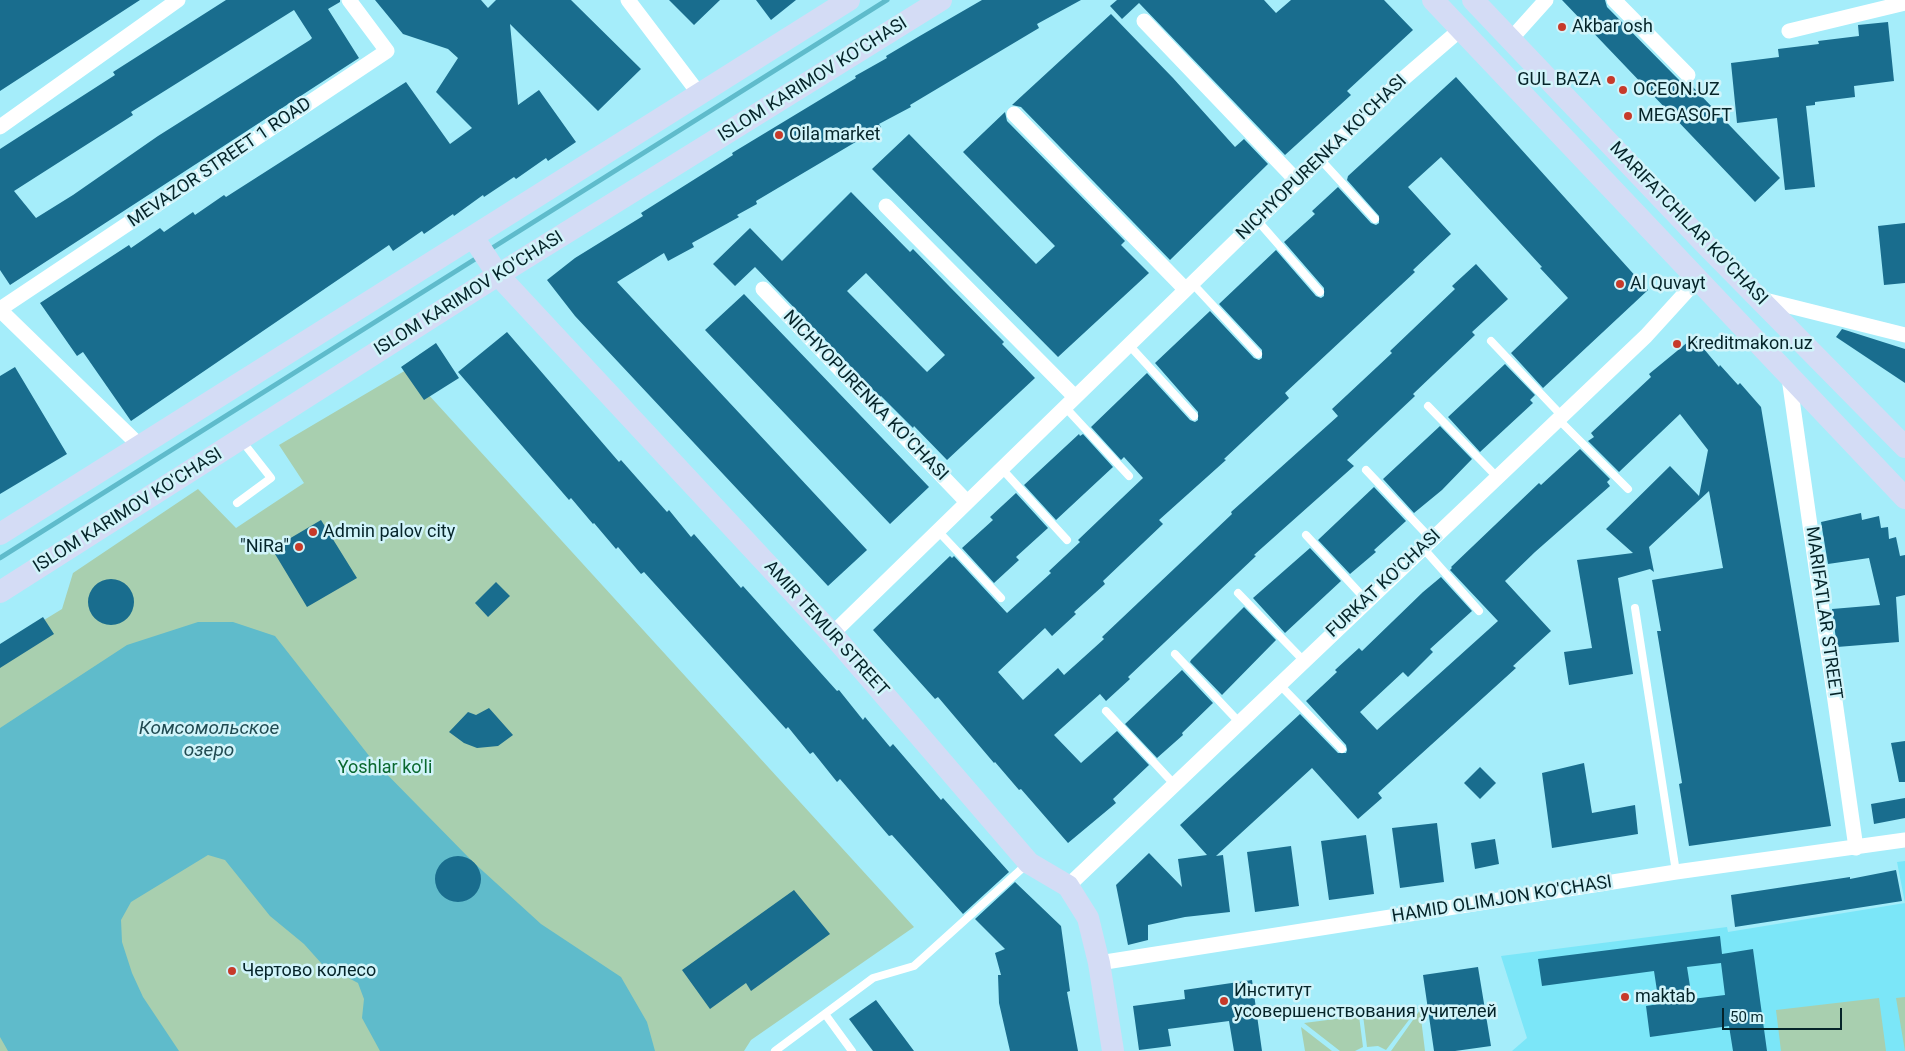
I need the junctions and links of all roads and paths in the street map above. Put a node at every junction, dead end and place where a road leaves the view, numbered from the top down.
1 (178, 0) edge
2 (349, 0) edge
3 (628, 0) edge
4 (849, 0) edge
5 (941, 0) edge
6 (1433, 0) edge
7 (1472, 0) edge
8 (1546, 0) edge
9 (1614, 0) edge
10 (1905, 3) edge
11 (1144, 21) dead end
12 (1462, 29) junction
13 (1789, 30) dead end
14 (1511, 39) junction
15 (1688, 75) dead end
16 (700, 94) junction
17 (1014, 114) dead end
18 (0, 127) edge
19 (1320, 159) junction
20 (1297, 181) junction
21 (886, 206) dead end
22 (1375, 219) dead end
23 (1257, 220) junction
24 (474, 237) junction
25 (498, 275) junction
26 (1697, 280) junction
27 (1188, 286) junction
28 (763, 289) dead end
29 (1320, 292) dead end
30 (1759, 298) junction
31 (0, 310) edge
32 (1905, 335) edge
33 (1491, 341) dead end
34 (1129, 345) junction
35 (1258, 354) dead end
36 (1789, 378) junction
37 (1070, 402) junction
38 (1428, 406) dead end
39 (1194, 416) dead end
40 (1560, 418) junction
41 (241, 439) junction
42 (139, 445) junction
43 (1905, 447) edge
44 (1002, 468) junction
45 (1366, 470) dead end
46 (1129, 476) dead end
47 (1497, 477) junction
48 (1628, 489) dead end
49 (1905, 498) edge
50 (967, 502) junction
51 (237, 503) dead end
52 (938, 531) junction
53 (0, 534) edge
54 (1306, 535) dead end
55 (1067, 540) dead end
56 (1427, 544) junction
57 (0, 592) edge
58 (1238, 593) dead end
59 (1001, 598) dead end
60 (1366, 600) junction
61 (1635, 608) dead end
62 (1479, 611) dead end
63 (832, 634) junction
64 (1175, 654) dead end
65 (1303, 660) junction
66 (1278, 684) junction
67 (1106, 711) dead end
68 (1239, 722) junction
69 (1342, 749) dead end
70 (1174, 784) junction
71 (1905, 840) edge
72 (1856, 848) junction
73 (1029, 863) junction
74 (1676, 872) junction
75 (1068, 886) junction
76 (1099, 963) junction
77 (825, 1014) junction
78 (774, 1051) edge
79 (852, 1051) edge
80 (1113, 1051) edge

1 - 18 street
2 - 31 street, MEVAZOR STREET 1 ROAD
3 - 16 street
4 - 16 street
5 - 25 street, ISLOM KARIMOV KO'CHASI
6 - 12 street, MARIFATCHILAR KO'CHASI
7 - 14 street, MARIFATCHILAR KO'CHASI
8 - 14 street
9 - 15 street
10 - 13 street
11 - 20 street
12 - 19 street, NICHYOPURENKA KO'CHASI
12 - 26 street, MARIFATCHILAR KO'CHASI
14 - 30 street, MARIFATCHILAR KO'CHASI
16 - 24 street
17 - 27 street
19 - 20 street, NICHYOPURENKA KO'CHASI
19 - 22 lane
20 - 23 street, NICHYOPURENKA KO'CHASI
21 - 37 street
23 - 27 street, NICHYOPURENKA KO'CHASI
23 - 29 lane
24 - 25 street, AMIR TEMUR STREET
24 - 42 street
25 - 41 street, ISLOM KARIMOV KO'CHASI
25 - 63 street, AMIR TEMUR STREET
26 - 36 street, MARIFATCHILAR KO'CHASI
26 - 40 street, FURKAT KO'CHASI
27 - 34 street, NICHYOPURENKA KO'CHASI
27 - 35 lane
28 - 50 street, NICHYOPURENKA KO'CHASI
30 - 32 street
30 - 43 street, MARIFATCHILAR KO'CHASI
31 - 42 street
33 - 40 lane
34 - 37 street, NICHYOPURENKA KO'CHASI
34 - 39 lane
36 - 49 street, MARIFATCHILAR KO'CHASI
36 - 72 street, MARIFATLAR STREET
37 - 44 street, NICHYOPURENKA KO'CHASI
37 - 46 lane
38 - 47 lane
40 - 47 street, FURKAT KO'CHASI
40 - 48 lane
41 - 51 lane
41 - 57 street, ISLOM KARIMOV KO'CHASI
42 - 53 street
44 - 50 street, NICHYOPURENKA KO'CHASI
44 - 55 lane
45 - 56 lane
47 - 56 street, FURKAT KO'CHASI
50 - 52 street, NICHYOPURENKA KO'CHASI
52 - 59 lane
52 - 63 street, NICHYOPURENKA KO'CHASI
54 - 60 lane
56 - 60 street, FURKAT KO'CHASI
56 - 62 lane
58 - 65 lane
60 - 65 street, FURKAT KO'CHASI
61 - 74 lane
63 - 73 street, AMIR TEMUR STREET
64 - 68 lane
65 - 66 street, FURKAT KO'CHASI
66 - 68 street, FURKAT KO'CHASI
66 - 69 lane
67 - 70 lane
68 - 70 street, FURKAT KO'CHASI
70 - 75 street, FURKAT KO'CHASI
71 - 72 street, HAMID OLIMJON KO'CHASI
72 - 74 street, HAMID OLIMJON KO'CHASI
73 - 75 street, AMIR TEMUR STREET
73 - 77 lane
74 - 76 street, HAMID OLIMJON KO'CHASI
75 - 76 street, AMIR TEMUR STREET
76 - 80 street, AMIR TEMUR STREET
77 - 78 lane
77 - 79 lane

